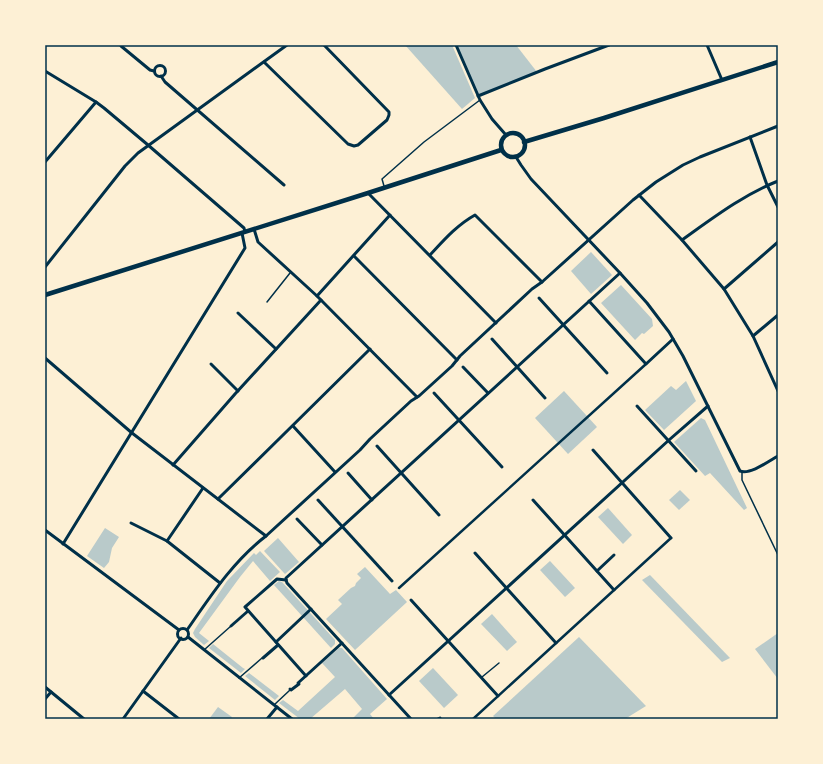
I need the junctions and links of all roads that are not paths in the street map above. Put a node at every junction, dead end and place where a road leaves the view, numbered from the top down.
1 (121, 45) edge
2 (287, 45) edge
3 (324, 45) edge
4 (457, 45) edge
5 (609, 45) edge
6 (707, 45) edge
7 (264, 62) junction
8 (778, 62) edge
9 (45, 70) edge
10 (154, 71) junction
11 (161, 76) junction
12 (722, 80) junction
13 (479, 98) junction
14 (96, 102) junction
15 (197, 110) junction
16 (778, 126) edge
17 (506, 135) junction
18 (750, 137) junction
19 (524, 142) junction
20 (148, 145) junction
21 (501, 150) junction
22 (516, 156) junction
23 (45, 162) edge
24 (778, 181) edge
25 (284, 185) dead end
26 (767, 185) junction
27 (385, 188) junction
28 (368, 193) junction
29 (639, 195) junction
30 (778, 207) edge
31 (390, 215) junction
32 (254, 229) junction
33 (244, 232) junction
34 (589, 239) junction
35 (682, 240) junction
36 (778, 242) edge
37 (430, 255) junction
38 (354, 256) junction
39 (45, 267) edge
40 (292, 272) junction
41 (620, 273) junction
42 (542, 282) junction
43 (724, 289) junction
44 (45, 295) edge
45 (317, 296) junction
46 (539, 298) dead end
47 (321, 300) junction
48 (267, 302) dead end
49 (589, 302) junction
50 (238, 313) dead end
51 (778, 316) edge
52 (496, 323) junction
53 (563, 325) junction
54 (753, 336) junction
55 (492, 339) dead end
56 (673, 339) junction
57 (370, 348) junction
58 (276, 349) junction
59 (45, 358) edge
60 (457, 360) junction
61 (211, 364) dead end
62 (646, 364) junction
63 (463, 367) dead end
64 (517, 367) junction
65 (607, 373) dead end
66 (778, 389) edge
67 (238, 391) junction
68 (434, 393) dead end
69 (488, 393) junction
70 (417, 397) junction
71 (545, 398) dead end
72 (637, 406) dead end
73 (708, 406) junction
74 (459, 420) junction
75 (293, 426) junction
76 (132, 433) junction
77 (668, 440) junction
78 (377, 446) dead end
79 (593, 450) dead end
80 (778, 456) edge
81 (173, 465) junction
82 (502, 467) dead end
83 (696, 471) dead end
84 (335, 472) junction
85 (742, 472) junction
86 (348, 473) dead end
87 (401, 473) junction
88 (622, 483) junction
89 (203, 488) junction
90 (218, 499) junction
91 (318, 500) dead end
92 (372, 500) junction
93 (533, 500) dead end
94 (439, 515) dead end
95 (297, 519) dead end
96 (131, 523) dead end
97 (343, 527) junction
98 (45, 530) edge
99 (565, 535) junction
100 (266, 536) junction
101 (671, 538) joint
102 (167, 541) junction
103 (63, 544) junction
104 (322, 545) junction
105 (474, 554) dead end
106 (614, 555) dead end
107 (778, 555) edge
108 (597, 571) junction
109 (286, 580) junction
110 (392, 581) dead end
111 (220, 583) junction
112 (399, 588) dead end
113 (506, 588) junction
114 (614, 590) junction
115 (410, 600) dead end
116 (311, 609) junction
117 (248, 611) junction
118 (231, 626) joint
119 (180, 630) junction
120 (187, 630) junction
121 (188, 637) junction
122 (180, 638) junction
123 (448, 641) junction
124 (276, 642) junction
125 (342, 643) junction
126 (556, 643) junction
127 (278, 645) junction
128 (204, 650) junction
129 (263, 658) joint
130 (499, 663) dead end
131 (306, 676) junction
132 (239, 678) junction
133 (482, 678) junction
134 (45, 687) edge
135 (290, 689) joint
136 (143, 691) junction
137 (51, 692) junction
138 (389, 695) junction
139 (498, 696) junction
140 (45, 699) edge
141 (274, 704) junction
142 (277, 707) junction
143 (84, 719) edge
144 (123, 719) edge
145 (179, 719) edge
146 (267, 719) edge
147 (292, 719) edge
148 (411, 719) edge
149 (473, 719) edge

1 - 10 street
2 - 7 street
3 - 7 street
4 - 13 street
5 - 13 street
6 - 12 street
7 - 15 street
8 - 12 main road
9 - 14 street
10 - 11 street
10 - 11 street
11 - 15 street
12 - 19 main road
13 - 17 street
13 - 27 lane
14 - 20 street
14 - 23 street
15 - 20 street
15 - 25 street
16 - 18 street
17 - 19 main road
17 - 21 main road
18 - 26 street
18 - 29 street
19 - 22 main road
20 - 33 street
20 - 39 street
21 - 22 main road
21 - 27 main road
22 - 34 street
24 - 26 street
26 - 30 street
26 - 35 street
27 - 28 main road
28 - 31 street
28 - 32 main road
29 - 34 street
29 - 35 street
31 - 37 street
31 - 38 street
32 - 33 main road
32 - 40 street
33 - 44 main road
33 - 76 street
34 - 41 street
34 - 42 street
35 - 43 street
36 - 43 street
37 - 42 street
37 - 52 street
38 - 45 street
38 - 60 street
40 - 45 street
40 - 48 lane
41 - 49 street
41 - 56 street
42 - 52 street
43 - 54 street
45 - 47 street
46 - 53 street
47 - 57 street
47 - 58 street
49 - 53 street
49 - 62 street
50 - 58 street
51 - 54 street
52 - 60 street
53 - 64 street
53 - 65 street
54 - 66 street
55 - 64 street
56 - 62 street
56 - 73 street
57 - 70 street
57 - 75 street
58 - 67 street
59 - 76 street
60 - 70 street
61 - 67 street
62 - 112 street
63 - 69 street
64 - 69 street
64 - 71 street
67 - 81 street
68 - 74 street
69 - 74 street
70 - 84 street
72 - 77 street
73 - 77 street
73 - 85 street
74 - 82 street
74 - 87 street
75 - 84 street
75 - 90 street
76 - 81 street
76 - 103 street
77 - 83 street
77 - 88 street
78 - 87 street
79 - 88 street
80 - 85 street
81 - 89 street
84 - 100 street
85 - 107 lane
86 - 92 street
87 - 92 street
87 - 94 street
88 - 99 street
88 - 101 street
89 - 90 street
89 - 102 street
90 - 100 street
91 - 97 street
92 - 97 street
93 - 99 street
95 - 104 street
96 - 102 street
97 - 104 street
97 - 110 street
98 - 103 street
99 - 108 street
99 - 113 street
100 - 111 street
101 - 114 street
102 - 111 street
103 - 119 street
104 - 109 street
105 - 113 street
106 - 108 street
108 - 114 street
109 - 116 street
109 - 117 street
111 - 120 street
113 - 123 street
113 - 126 street
114 - 126 street
115 - 123 street
116 - 124 street
116 - 125 street
117 - 118 street
117 - 124 street
118 - 128 lane
119 - 120 street
119 - 122 street
120 - 121 street
121 - 122 street
121 - 128 street
122 - 136 street
123 - 133 street
123 - 138 street
124 - 127 street
125 - 131 street
125 - 138 street
126 - 139 street
127 - 129 street
127 - 131 street
128 - 132 street
129 - 132 lane
130 - 133 lane
131 - 135 street
132 - 141 street
133 - 139 street
134 - 137 street
135 - 141 lane
136 - 144 street
136 - 145 street
137 - 140 street
137 - 143 street
138 - 148 street
139 - 149 street
141 - 142 street
142 - 146 street
142 - 147 street

